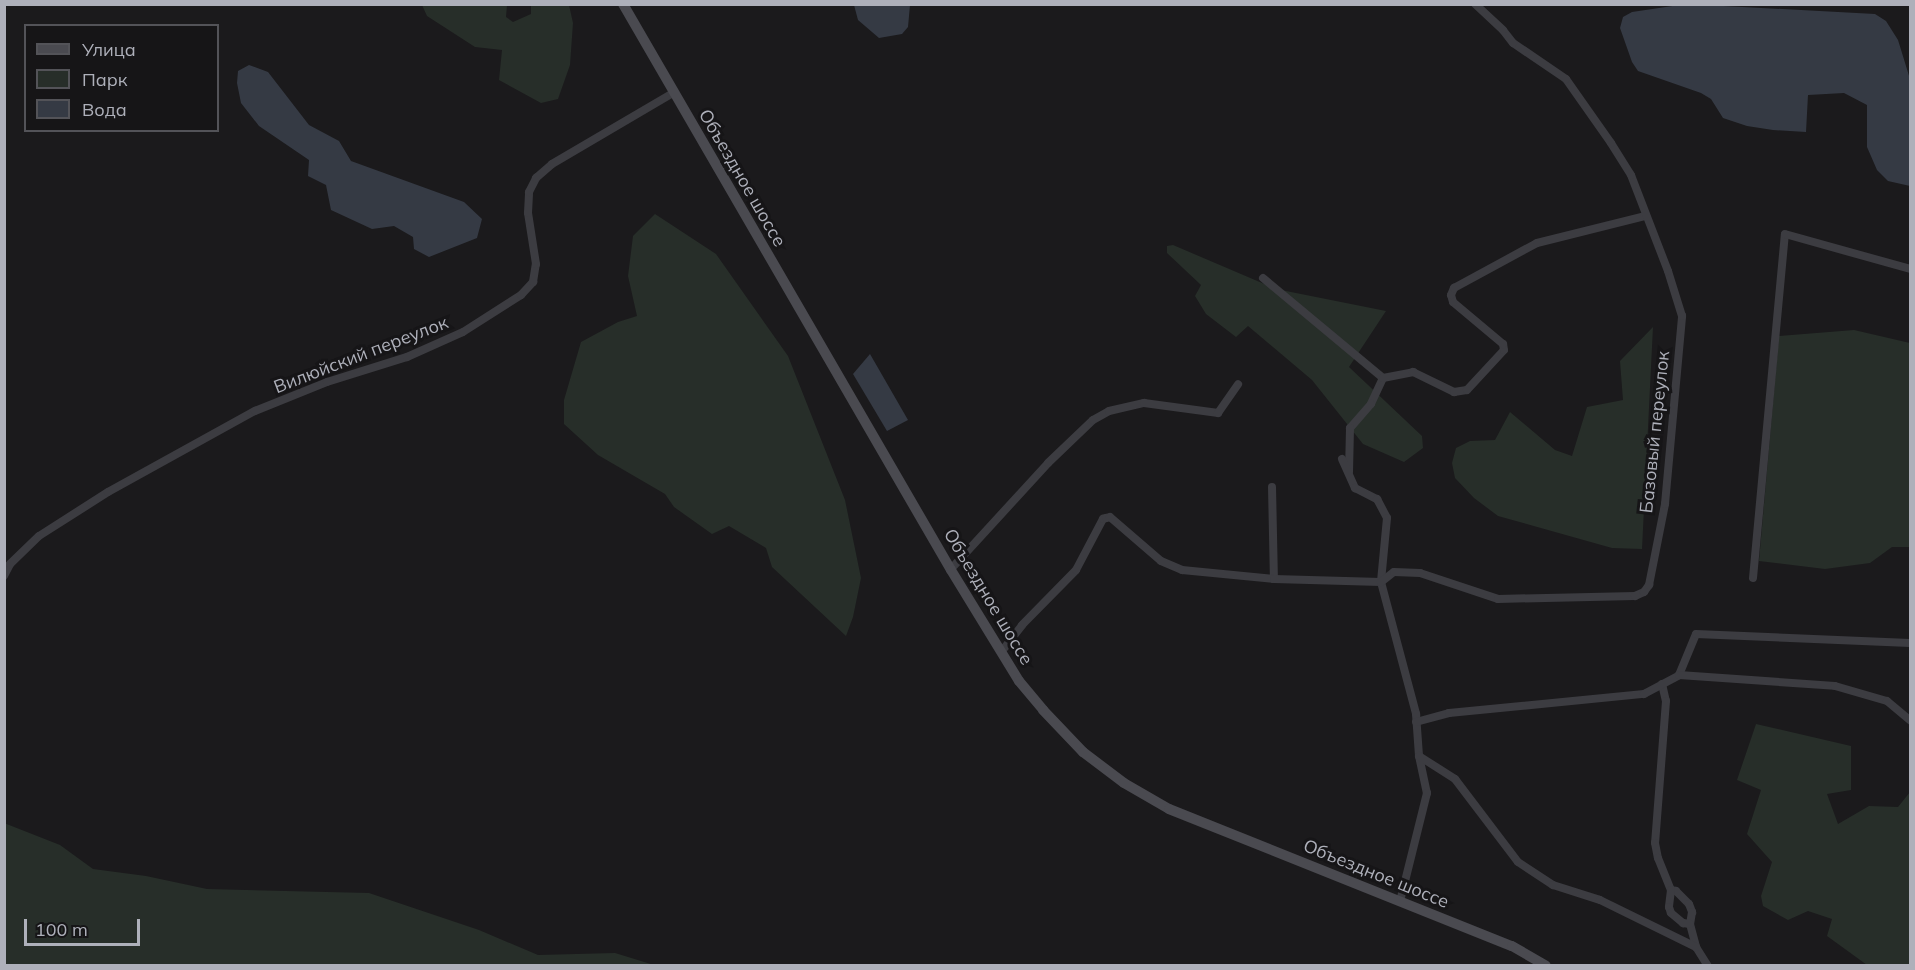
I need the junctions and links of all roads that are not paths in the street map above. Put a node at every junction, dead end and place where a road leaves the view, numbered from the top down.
1 (623, 4) edge
2 (1475, 4) edge
3 (673, 93) junction
4 (1645, 216) junction
5 (1911, 269) edge
6 (1263, 278) dead end
7 (1383, 378) junction
8 (1238, 384) dead end
9 (1342, 459) dead end
10 (1349, 474) junction
11 (1272, 487) dead end
12 (951, 569) junction
13 (4, 576) edge
14 (1753, 578) dead end
15 (1274, 579) junction
16 (1381, 582) junction
17 (1911, 643) edge
18 (1002, 651) junction
19 (1680, 675) junction
20 (1662, 684) junction
21 (1911, 720) edge
22 (1416, 722) junction
23 (1419, 756) junction
24 (1671, 890) junction
25 (1400, 901) junction
26 (1690, 924) junction
27 (1696, 947) junction
28 (1546, 966) edge
29 (1708, 966) edge

1 - 3 main road, Объездное шоссе
2 - 4 street, Базовый переулок
3 - 12 main road, Объездное шоссе
3 - 13 street, Вилюйский переулок
4 - 7 street
4 - 16 street, Базовый переулок
5 - 14 street
6 - 7 street
7 - 10 street
8 - 12 street
9 - 10 street
10 - 16 street
11 - 15 street
12 - 18 main road, Объездное шоссе
15 - 16 street, Базовый переулок
15 - 18 street, Базовый переулок
16 - 22 street
17 - 19 street
18 - 25 main road, Объездное шоссе
19 - 20 street
19 - 21 street
20 - 22 street
20 - 24 street
22 - 23 street
23 - 25 street
23 - 27 street
24 - 26 street
24 - 26 street
25 - 28 main road, Объездное шоссе
26 - 27 street
27 - 29 street

